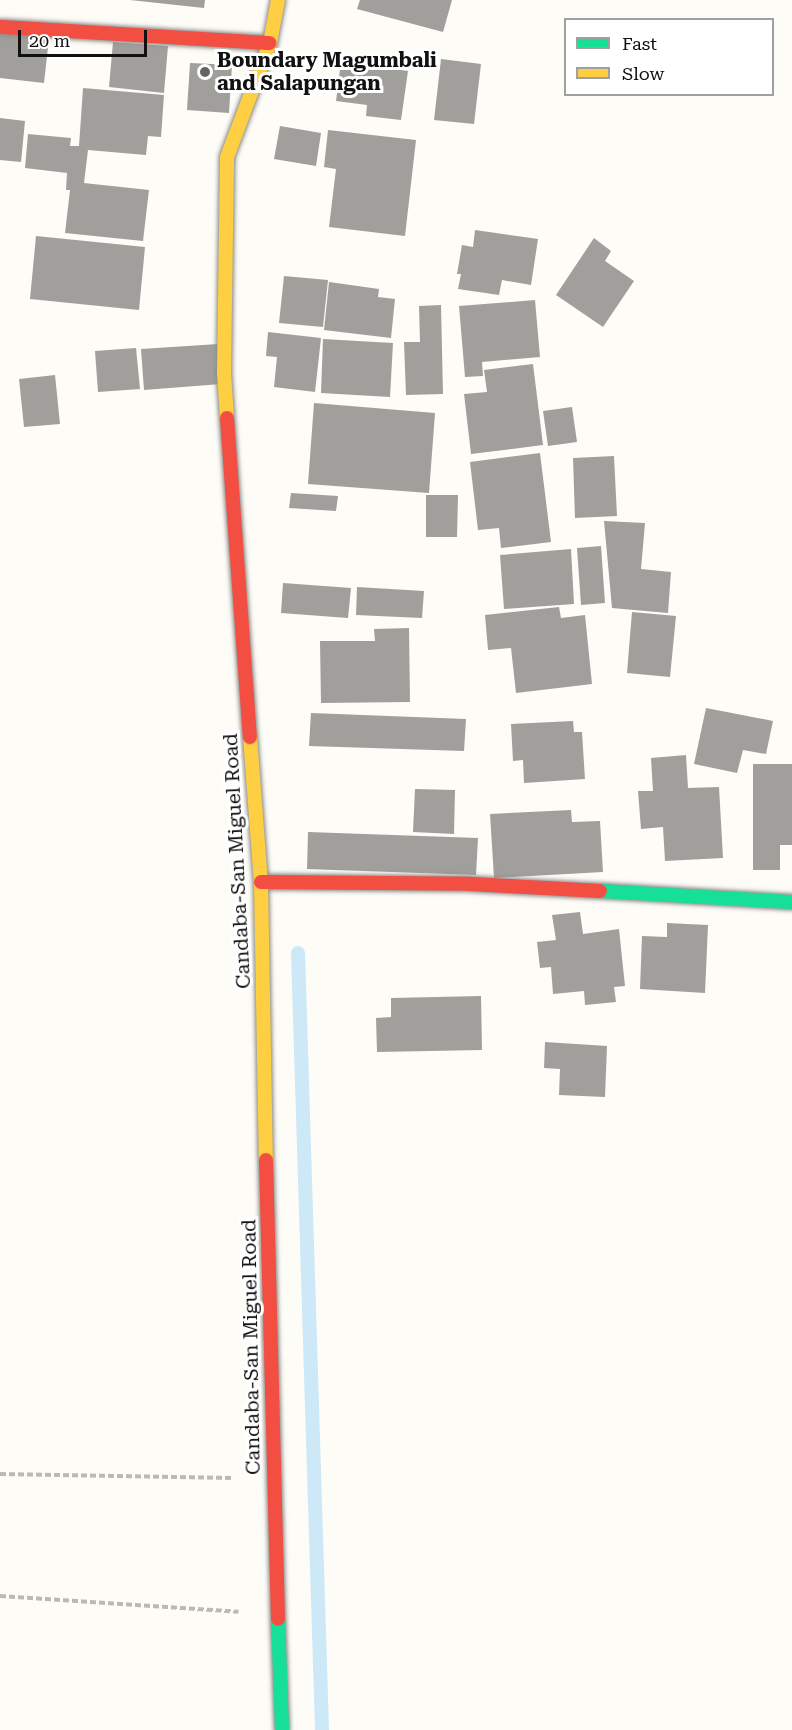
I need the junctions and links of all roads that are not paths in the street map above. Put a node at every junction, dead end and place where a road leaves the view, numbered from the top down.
1 (279, 0) edge
2 (0, 27) edge
3 (270, 43) junction
4 (261, 882) junction
5 (792, 902) edge
6 (282, 1730) edge

1 - 3 main road, Candaba-San Miguel Road
2 - 3 main road
3 - 4 main road, Candaba-San Miguel Road
4 - 5 main road
4 - 6 main road, Candaba-San Miguel Road

